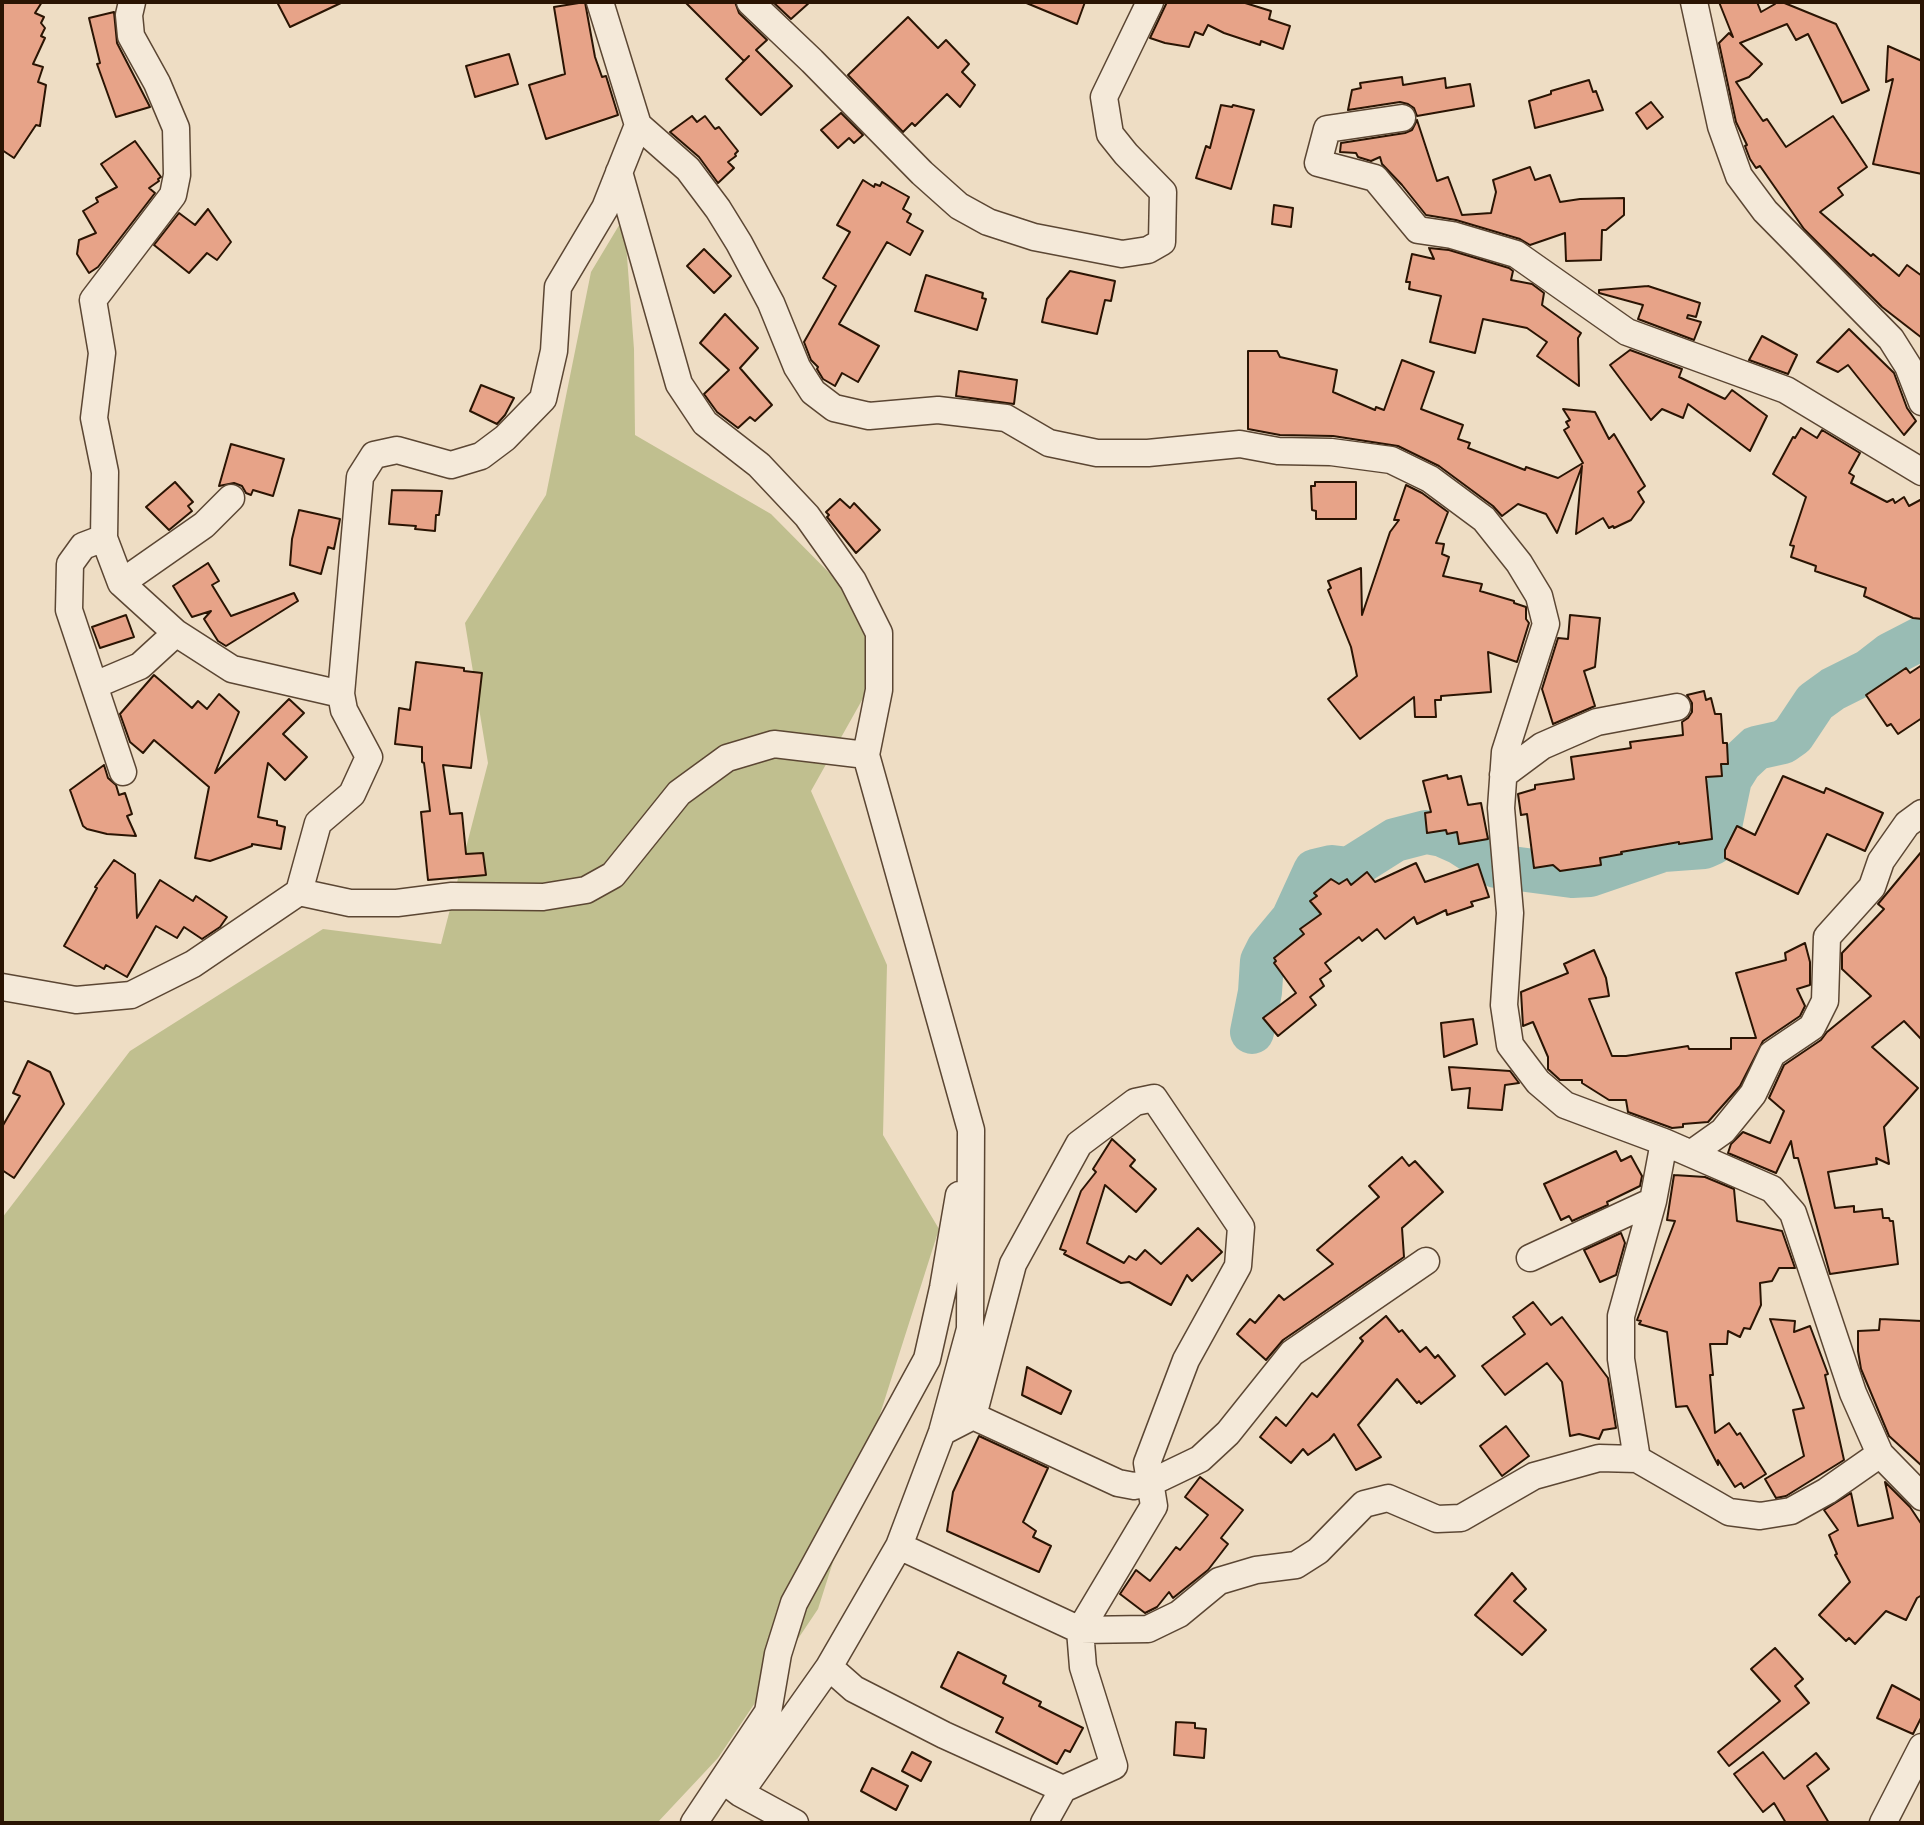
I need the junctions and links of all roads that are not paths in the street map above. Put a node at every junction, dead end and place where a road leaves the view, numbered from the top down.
1 (132, 2) edge
2 (600, 2) edge
3 (750, 2) edge
4 (1150, 2) edge
5 (1694, 2) edge
6 (1402, 118) dead end
7 (638, 125) junction
8 (619, 172) junction
9 (1922, 402) edge
10 (1922, 472) edge
11 (230, 498) dead end
12 (104, 538) junction
13 (121, 583) junction
14 (176, 633) junction
15 (94, 685) junction
16 (341, 694) junction
17 (1676, 707) dead end
18 (866, 755) junction
19 (123, 772) dead end
20 (1503, 775) junction
21 (1922, 813) edge
22 (299, 892) junction
23 (2, 987) edge
24 (971, 1130) junction
25 (1664, 1142) junction
26 (1692, 1153) junction
27 (1653, 1201) junction
28 (1530, 1258) dead end
29 (1426, 1261) dead end
30 (973, 1416) junction
31 (942, 1432) junction
32 (1880, 1454) junction
33 (1637, 1459) junction
34 (1150, 1483) junction
35 (1922, 1496) edge
36 (899, 1546) junction
37 (1080, 1630) junction
38 (828, 1667) junction
39 (1922, 1746) edge
40 (732, 1787) junction
41 (1063, 1788) junction
42 (694, 1823) edge
43 (795, 1823) edge
44 (1044, 1823) edge
45 (1884, 1823) edge

1 - 12 street
2 - 7 street
3 - 4 street
5 - 9 street
6 - 10 street
7 - 8 street
7 - 20 street
8 - 16 street
8 - 18 street
11 - 13 street
12 - 13 street
12 - 15 street
13 - 14 street
14 - 15 street
14 - 16 street
15 - 19 street
16 - 22 street
17 - 20 street
18 - 22 street
18 - 24 street
20 - 25 street
21 - 26 street
22 - 23 street
24 - 31 street
24 - 40 street
25 - 26 street
25 - 27 street
26 - 32 street
27 - 28 street
27 - 33 street
29 - 34 street
30 - 31 street
30 - 34 street
30 - 34 street
31 - 36 street
32 - 33 street
32 - 35 street
33 - 37 street
34 - 37 street
36 - 37 street
36 - 38 street
37 - 41 street
38 - 40 street
38 - 41 street
39 - 45 street
40 - 42 street
40 - 43 street
41 - 44 street

